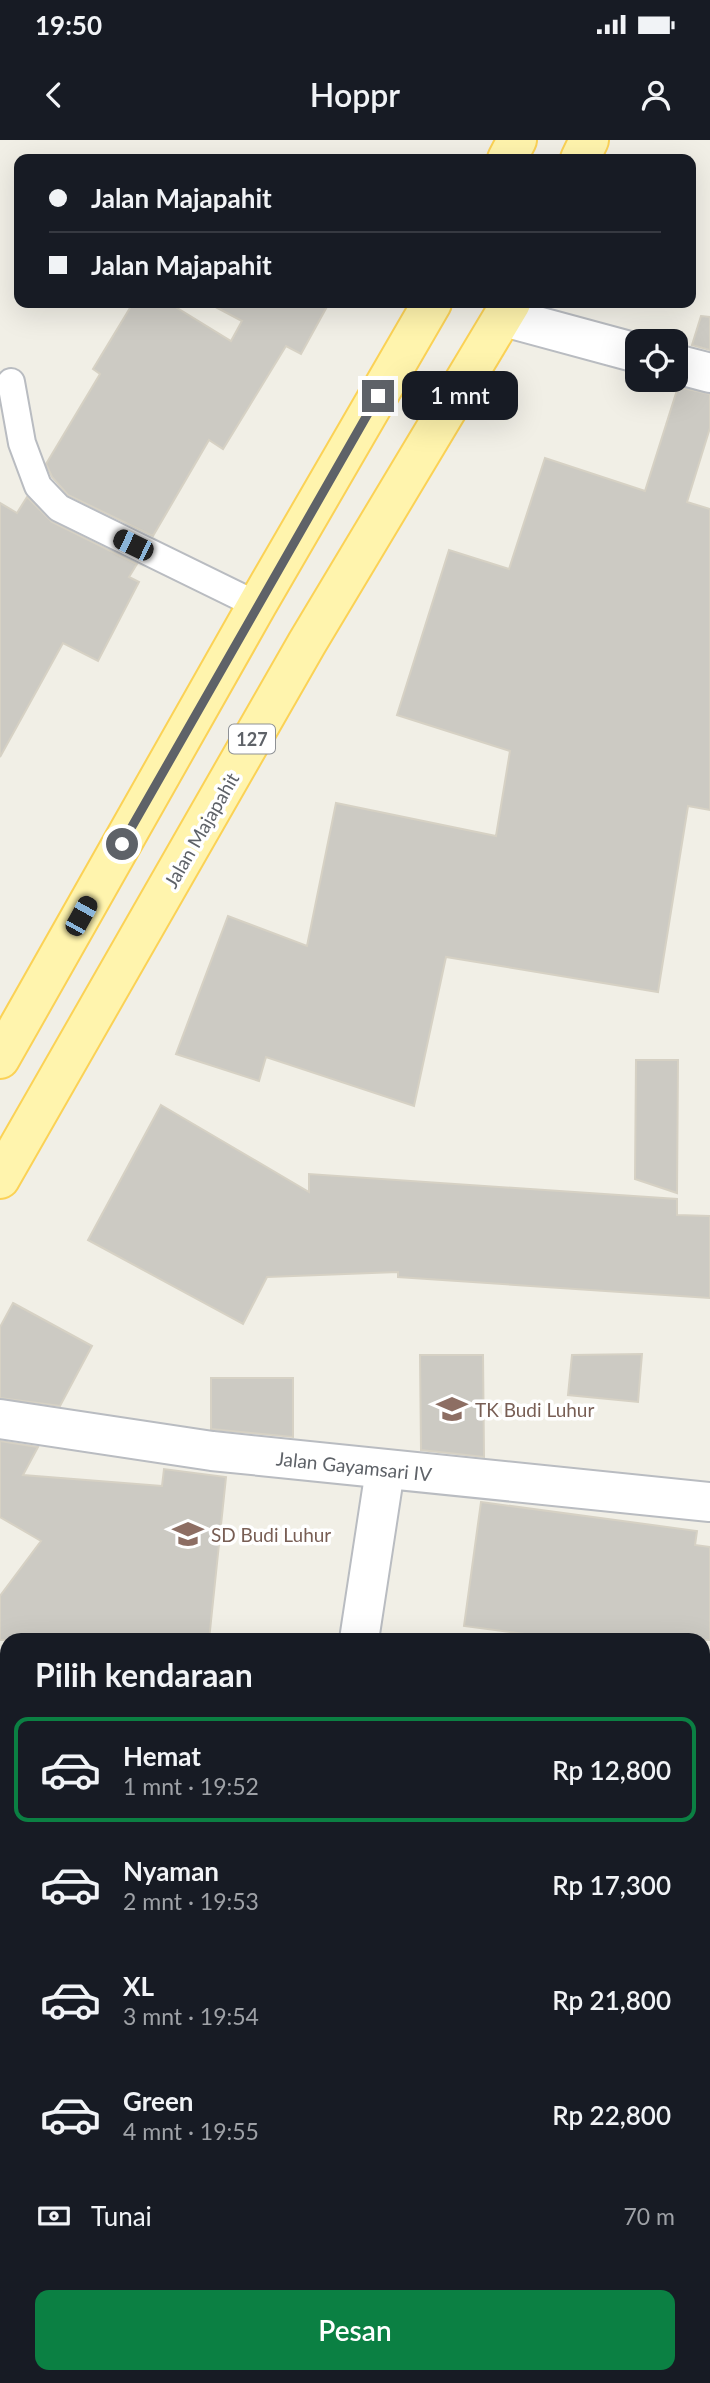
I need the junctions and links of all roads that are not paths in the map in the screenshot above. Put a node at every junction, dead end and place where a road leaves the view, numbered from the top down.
1 (429, 308) edge
2 (507, 310) edge
3 (625, 350) edge
4 (688, 367) edge
5 (710, 373) edge
6 (11, 382) dead end
7 (257, 605) junction
8 (0, 1059) edge
9 (0, 1179) edge
10 (0, 1419) edge
11 (385, 1470) junction
12 (710, 1502) edge
13 (360, 1633) edge

1 - 7 main road
2 - 3 street
2 - 9 main road, Jalan Majapahit / 127
4 - 5 street
6 - 7 lane
7 - 8 main road
10 - 11 street, Jalan Gayamsari IV
11 - 12 street, Jalan Gayamsari IV
11 - 13 street

